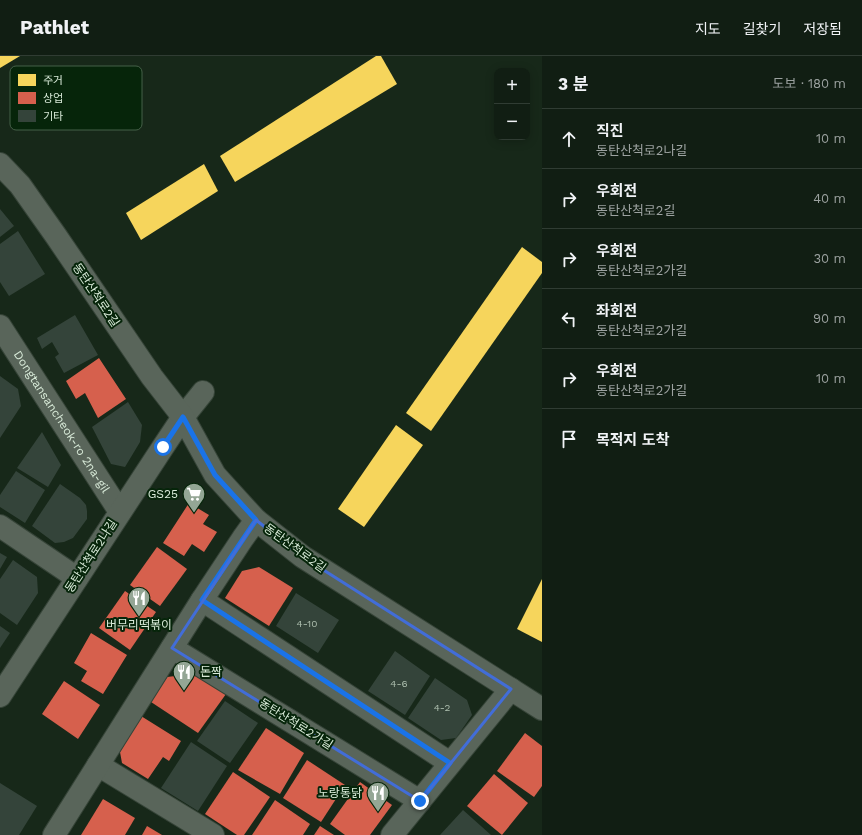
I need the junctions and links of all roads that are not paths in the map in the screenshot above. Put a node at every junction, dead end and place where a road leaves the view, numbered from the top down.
1 (0, 164) edge
2 (1, 332) edge
3 (203, 392) dead end
4 (183, 417) junction
5 (120, 512) junction
6 (256, 520) junction
7 (0, 526) edge
8 (77, 578) junction
9 (202, 600) junction
10 (172, 648) junction
11 (511, 689) junction
12 (0, 696) edge
13 (542, 709) edge
14 (450, 763) junction
15 (98, 765) junction
16 (420, 801) junction
17 (54, 835) edge
18 (213, 835) edge
19 (392, 835) edge

1 - 4 street, 동탄산척로2길
2 - 5 street, Dongtansancheok-ro 2na-gil
3 - 4 street, 동탄산척로2나길
4 - 5 street, 동탄산척로2나길
4 - 6 street, 동탄산척로2길
5 - 8 street, 동탄산척로2나길
6 - 9 street
6 - 11 street, 동탄산척로2길
7 - 8 street
8 - 12 street, 동탄산척로2나길
9 - 10 street
9 - 14 street
10 - 15 street
10 - 16 street, 동탄산척로2가길
11 - 13 street, 동탄산척로2길
11 - 14 street
14 - 16 street
15 - 17 street
15 - 18 street
16 - 19 street

